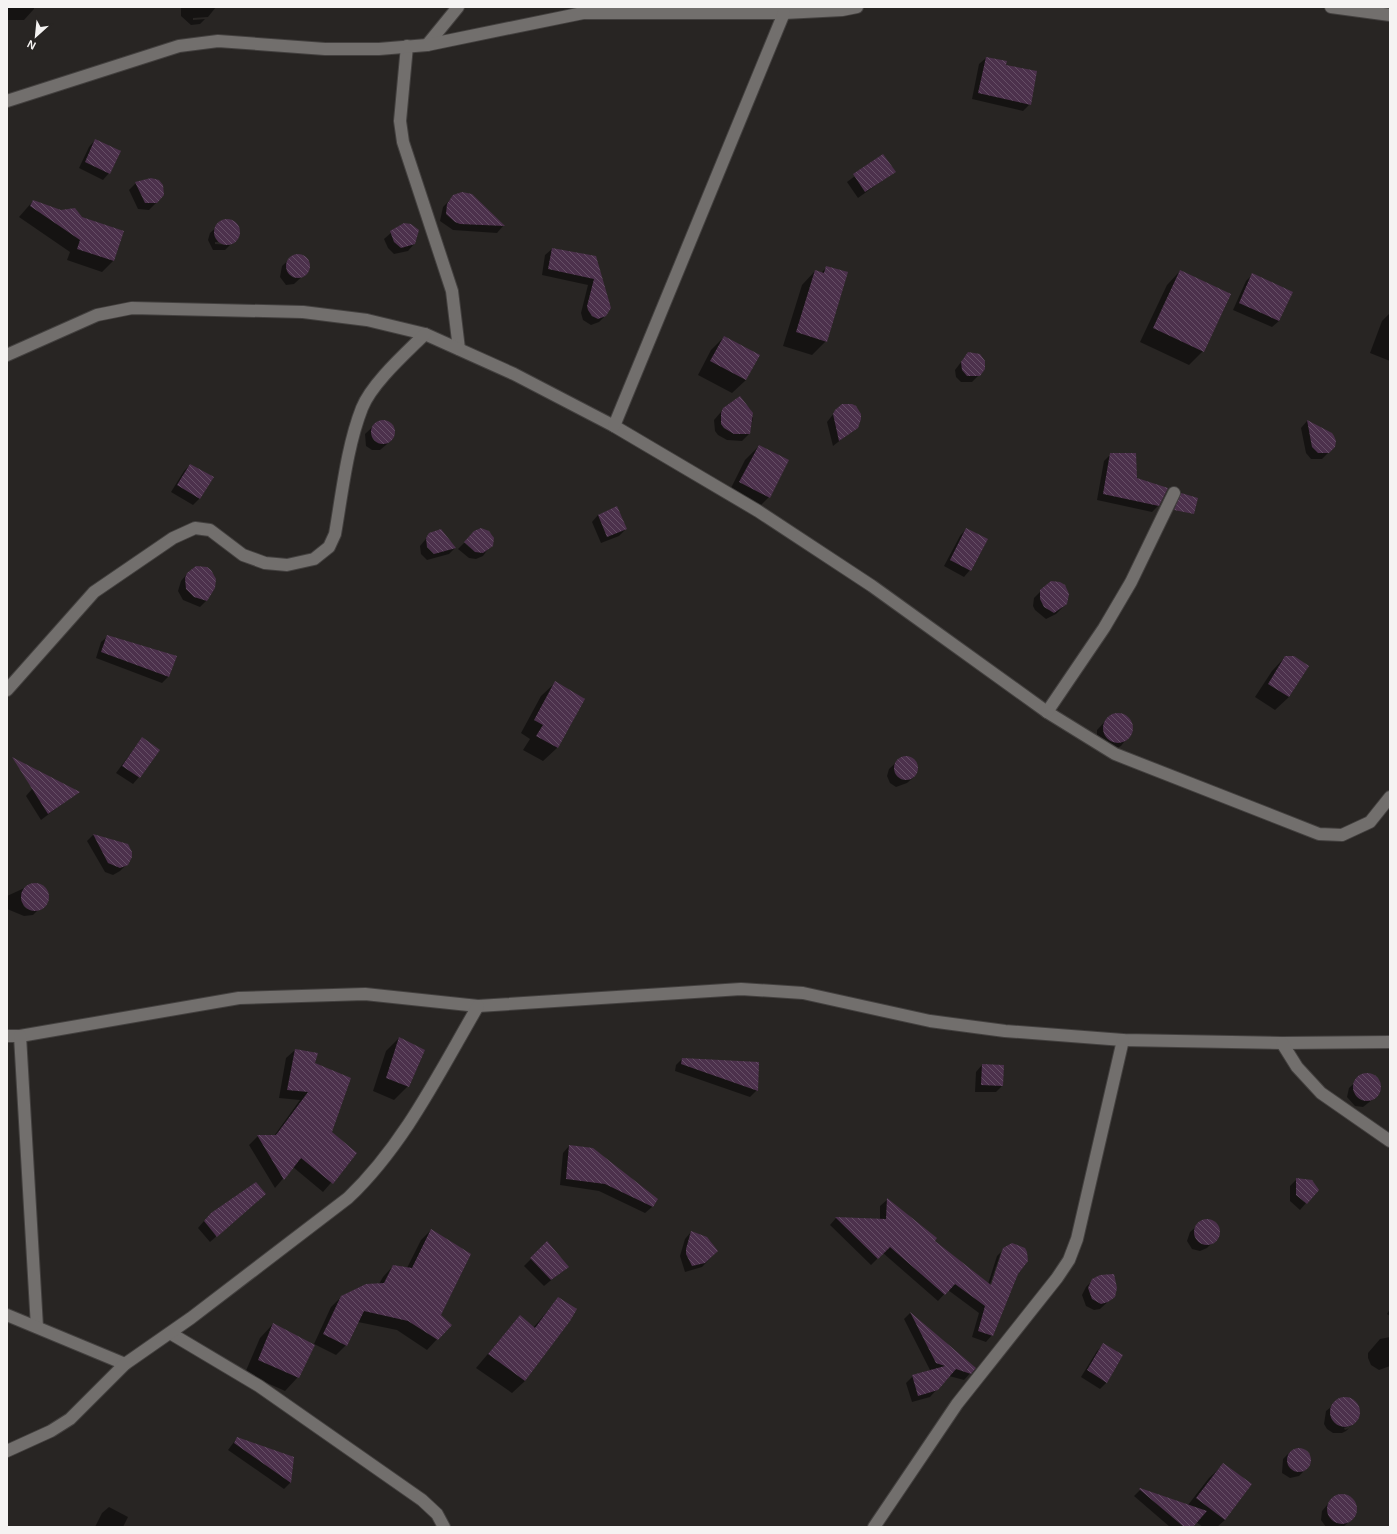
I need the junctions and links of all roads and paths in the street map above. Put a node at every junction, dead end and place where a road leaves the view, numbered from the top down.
1 (458, 7) edge
2 (858, 7) edge
3 (1331, 7) edge
4 (784, 13) junction
5 (1390, 15) edge
6 (428, 44) junction
7 (407, 46) junction
8 (7, 101) edge
9 (425, 334) junction
10 (459, 349) junction
11 (7, 355) edge
12 (614, 426) junction
13 (1174, 493) dead end
14 (7, 690) edge
15 (1047, 712) junction
16 (1390, 797) edge
17 (478, 1006) junction
18 (7, 1036) edge
19 (20, 1036) junction
20 (1122, 1040) junction
21 (1390, 1042) edge
22 (1282, 1043) junction
23 (1390, 1141) edge
24 (7, 1315) edge
25 (37, 1327) junction
26 (170, 1333) junction
27 (125, 1364) junction
28 (7, 1451) edge
29 (444, 1527) edge
30 (874, 1527) edge

1 - 6 street
2 - 4 street
3 - 5 street
4 - 6 street
4 - 12 street
6 - 7 street
7 - 8 street
7 - 10 street
9 - 10 street
9 - 11 street
9 - 14 street
10 - 12 street
12 - 15 street
13 - 15 street
15 - 16 street
17 - 19 street
17 - 20 street
17 - 26 street
18 - 19 street
19 - 25 street
20 - 22 street
20 - 30 street
21 - 22 street
22 - 23 street
24 - 25 street
25 - 27 street
26 - 27 street
26 - 29 street
27 - 28 street

